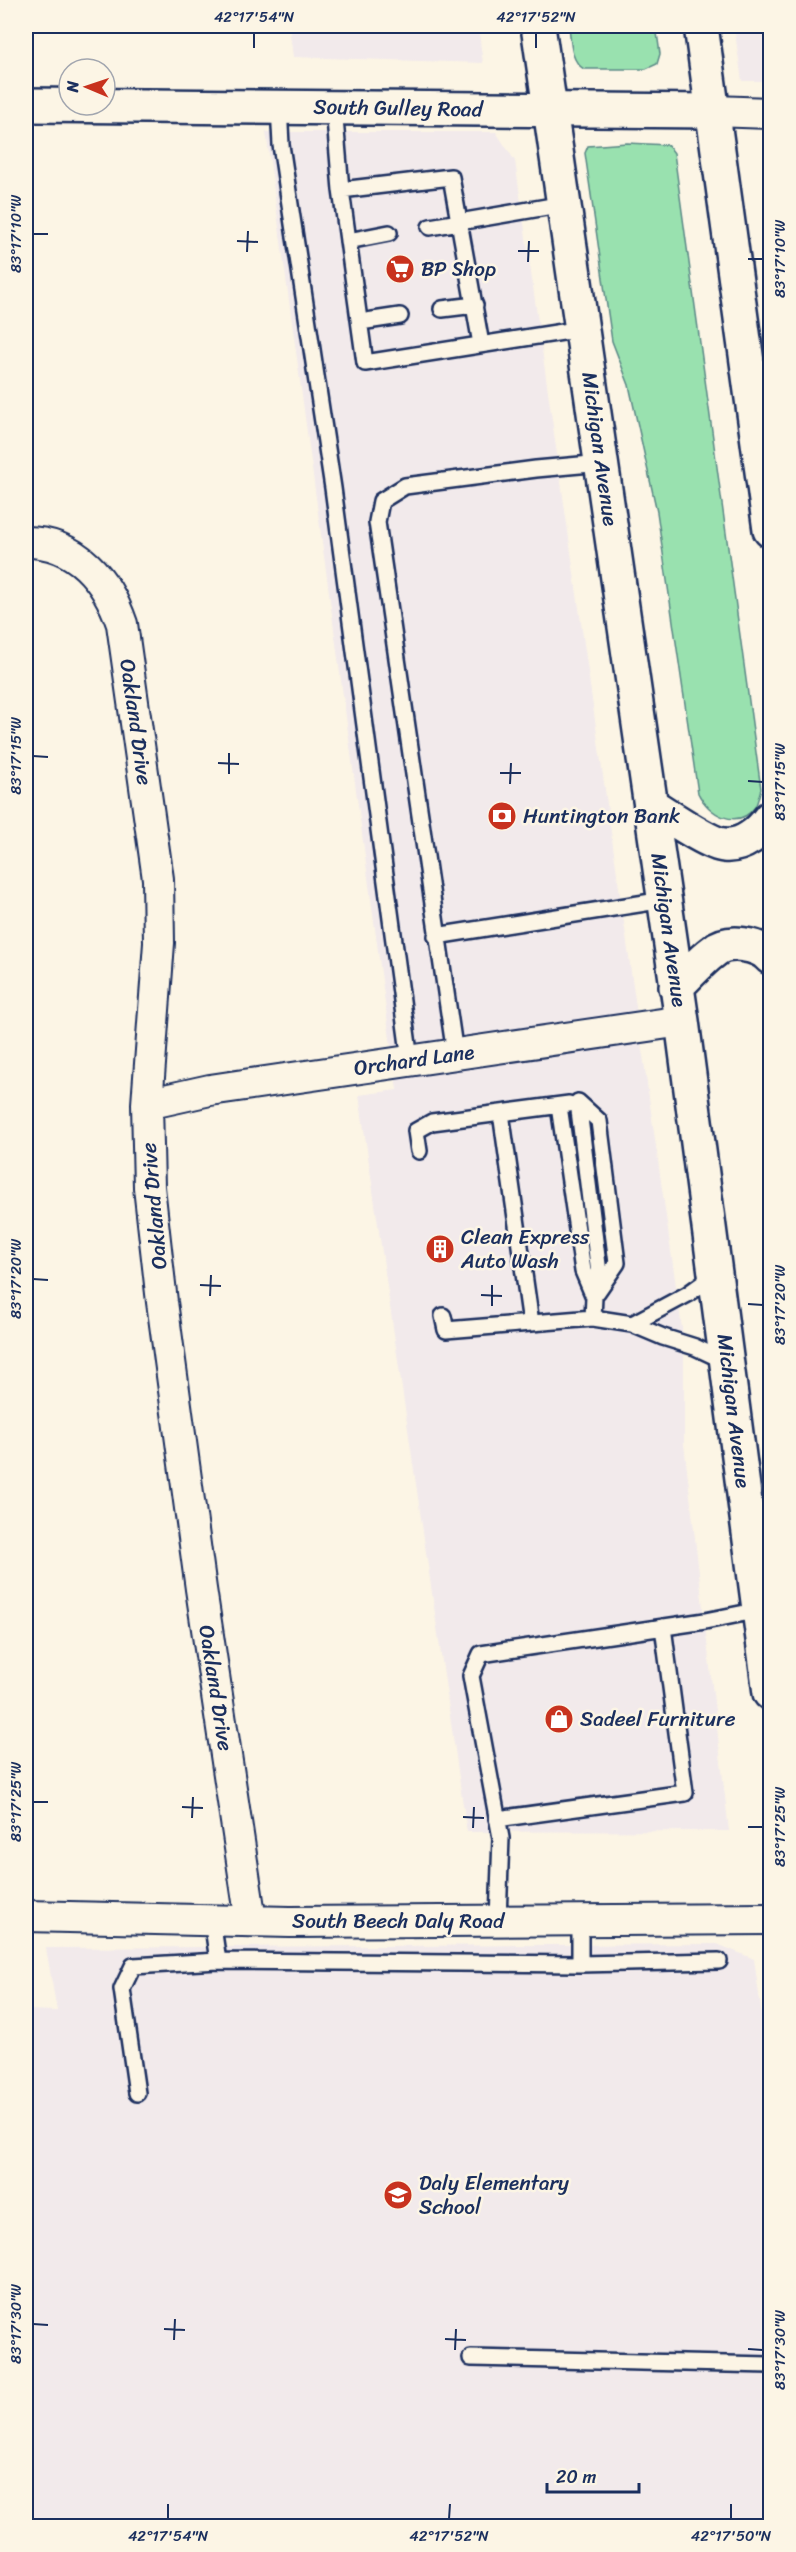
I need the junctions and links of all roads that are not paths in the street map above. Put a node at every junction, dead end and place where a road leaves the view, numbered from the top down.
1 (538, 26) edge
2 (701, 26) edge
3 (26, 105) edge
4 (279, 106) junction
5 (334, 107) junction
6 (550, 110) junction
7 (714, 111) junction
8 (771, 113) edge
9 (341, 190) junction
10 (564, 204) junction
11 (459, 223) junction
12 (430, 226) dead end
13 (388, 233) dead end
14 (348, 241) junction
15 (475, 305) junction
16 (442, 309) dead end
17 (400, 316) dead end
18 (360, 322) junction
19 (582, 329) junction
20 (482, 344) junction
21 (602, 463) junction
22 (771, 530) edge
23 (26, 542) edge
24 (651, 805) junction
25 (771, 818) edge
26 (664, 900) junction
27 (436, 936) junction
28 (771, 957) edge
29 (676, 987) junction
30 (682, 1021) junction
31 (455, 1054) junction
32 (410, 1060) junction
33 (147, 1104) junction
34 (559, 1106) junction
35 (501, 1113) junction
36 (419, 1151) dead end
37 (716, 1274) junction
38 (594, 1297) junction
39 (444, 1316) dead end
40 (593, 1318) junction
41 (531, 1323) junction
42 (632, 1324) junction
43 (727, 1362) junction
44 (760, 1611) junction
45 (663, 1628) junction
46 (771, 1693) edge
47 (497, 1819) junction
48 (26, 1916) edge
49 (498, 1919) junction
50 (771, 1919) edge
51 (212, 1920) junction
52 (251, 1921) junction
53 (580, 1921) junction
54 (719, 1961) dead end
55 (218, 1962) junction
56 (579, 1964) junction
57 (136, 2093) dead end
58 (471, 2358) dead end
59 (771, 2364) edge

1 - 6 main road, Michigan Avenue
2 - 7 main road
3 - 4 main road, South Gulley Road
4 - 5 main road, South Gulley Road
4 - 32 lane
5 - 6 main road, South Gulley Road
5 - 9 lane
6 - 7 main road, South Gulley Road
6 - 10 main road, Michigan Avenue
7 - 8 street, South Gulley Road
7 - 22 main road
9 - 11 lane
9 - 14 lane
10 - 11 lane
10 - 19 main road, Michigan Avenue
11 - 12 lane
11 - 15 lane
13 - 14 lane
14 - 18 lane
15 - 16 lane
15 - 20 lane
17 - 18 lane
18 - 20 lane
19 - 20 lane
19 - 21 main road, Michigan Avenue
21 - 24 main road, Michigan Avenue
21 - 27 lane
23 - 33 street, Oakland Drive
24 - 25 main road
24 - 26 main road, Michigan Avenue
26 - 27 lane
26 - 29 main road, Michigan Avenue
27 - 31 lane
28 - 29 main road
29 - 30 main road, Michigan Avenue
30 - 31 street, Orchard Lane
30 - 37 main road, Michigan Avenue
31 - 32 street, Orchard Lane
32 - 33 street, Orchard Lane
33 - 52 street, Oakland Drive
34 - 35 lane
34 - 38 lane
34 - 38 lane
35 - 36 lane
35 - 41 lane
37 - 42 lane
37 - 43 main road, Michigan Avenue
38 - 40 lane
39 - 41 lane
40 - 41 lane
40 - 42 lane
42 - 43 lane
43 - 44 main road, Michigan Avenue
44 - 45 lane
44 - 46 main road, Michigan Avenue
45 - 47 lane
45 - 47 lane
47 - 49 lane
48 - 51 street, South Beech Daly Road
49 - 52 street, South Beech Daly Road
49 - 53 street, South Beech Daly Road
50 - 53 street, South Beech Daly Road
51 - 52 street, South Beech Daly Road
51 - 55 lane
53 - 56 lane
54 - 56 lane
55 - 56 lane
55 - 57 lane
58 - 59 lane

